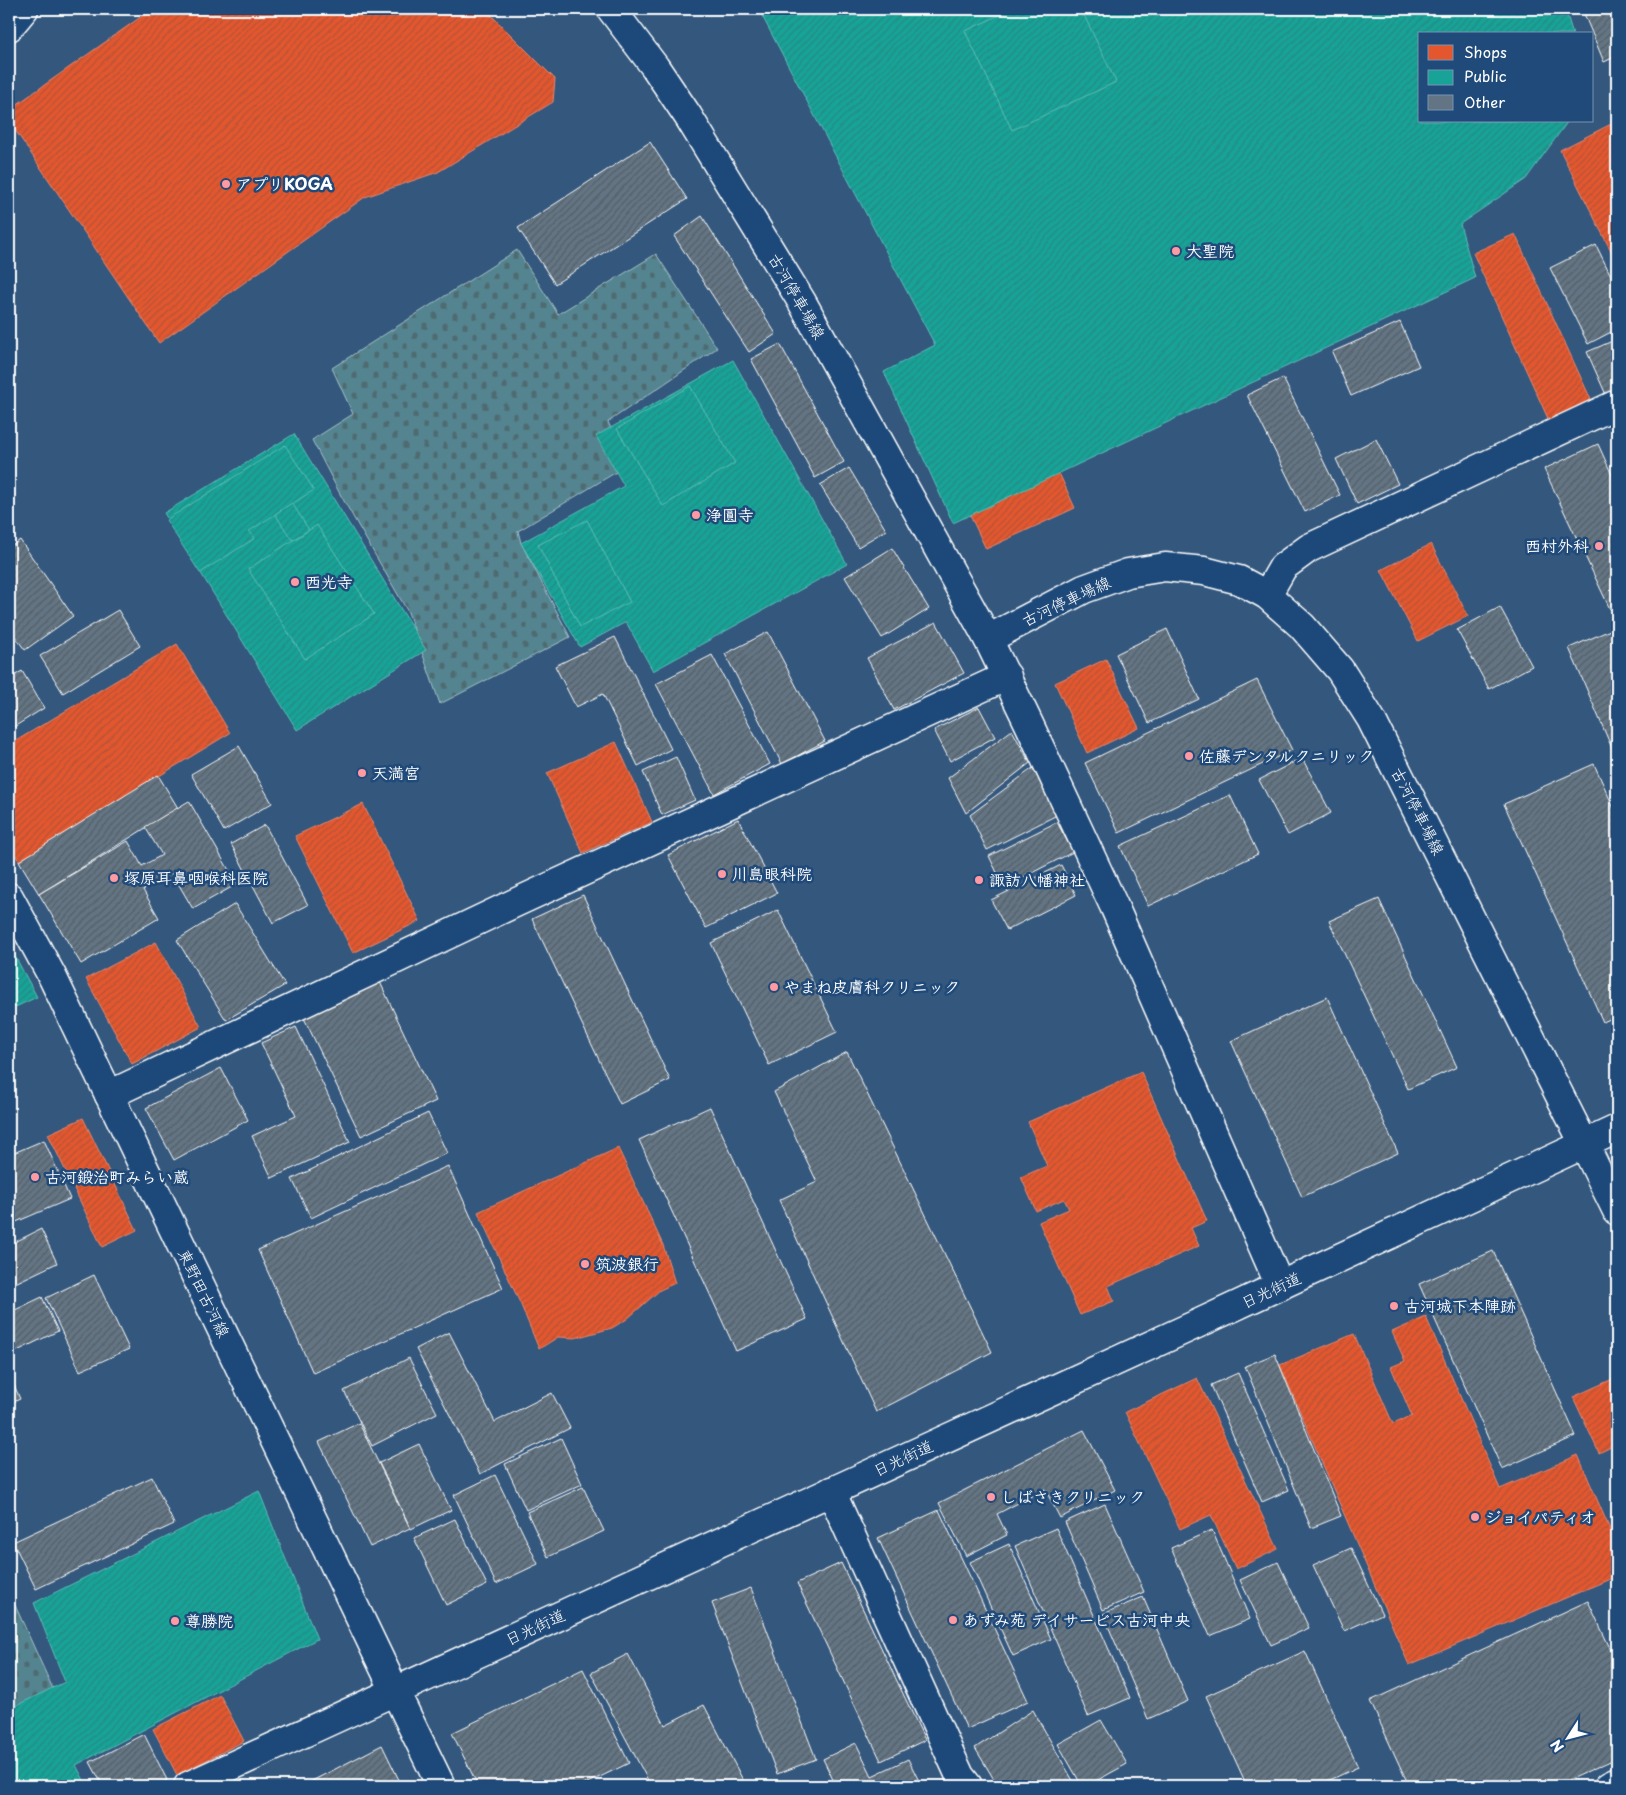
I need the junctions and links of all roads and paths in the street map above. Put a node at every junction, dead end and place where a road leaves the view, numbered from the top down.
1 (24, 9) edge
2 (611, 9) edge
3 (9, 27) edge
4 (1617, 404) edge
5 (1267, 595) junction
6 (988, 639) junction
7 (1007, 676) junction
8 (9, 897) edge
9 (109, 1095) junction
10 (1617, 1129) edge
11 (1584, 1144) junction
12 (1617, 1212) edge
13 (1280, 1286) junction
14 (831, 1491) junction
15 (395, 1691) junction
16 (188, 1786) edge
17 (441, 1786) edge
18 (968, 1786) edge

1 - 3 main road
2 - 6 main road, 古河停車場線
4 - 5 main road
5 - 6 main road, 古河停車場線
5 - 11 main road, 古河停車場線
6 - 7 main road
7 - 9 main road
7 - 13 main road
8 - 9 main road, 東野田古河線
9 - 15 main road, 東野田古河線
10 - 11 main road, 日光街道
11 - 12 main road, 古河停車場線
11 - 13 main road, 日光街道
13 - 14 main road, 日光街道
14 - 15 main road, 日光街道
14 - 18 main road
15 - 16 main road, 日光街道
15 - 17 main road, 東野田古河線

